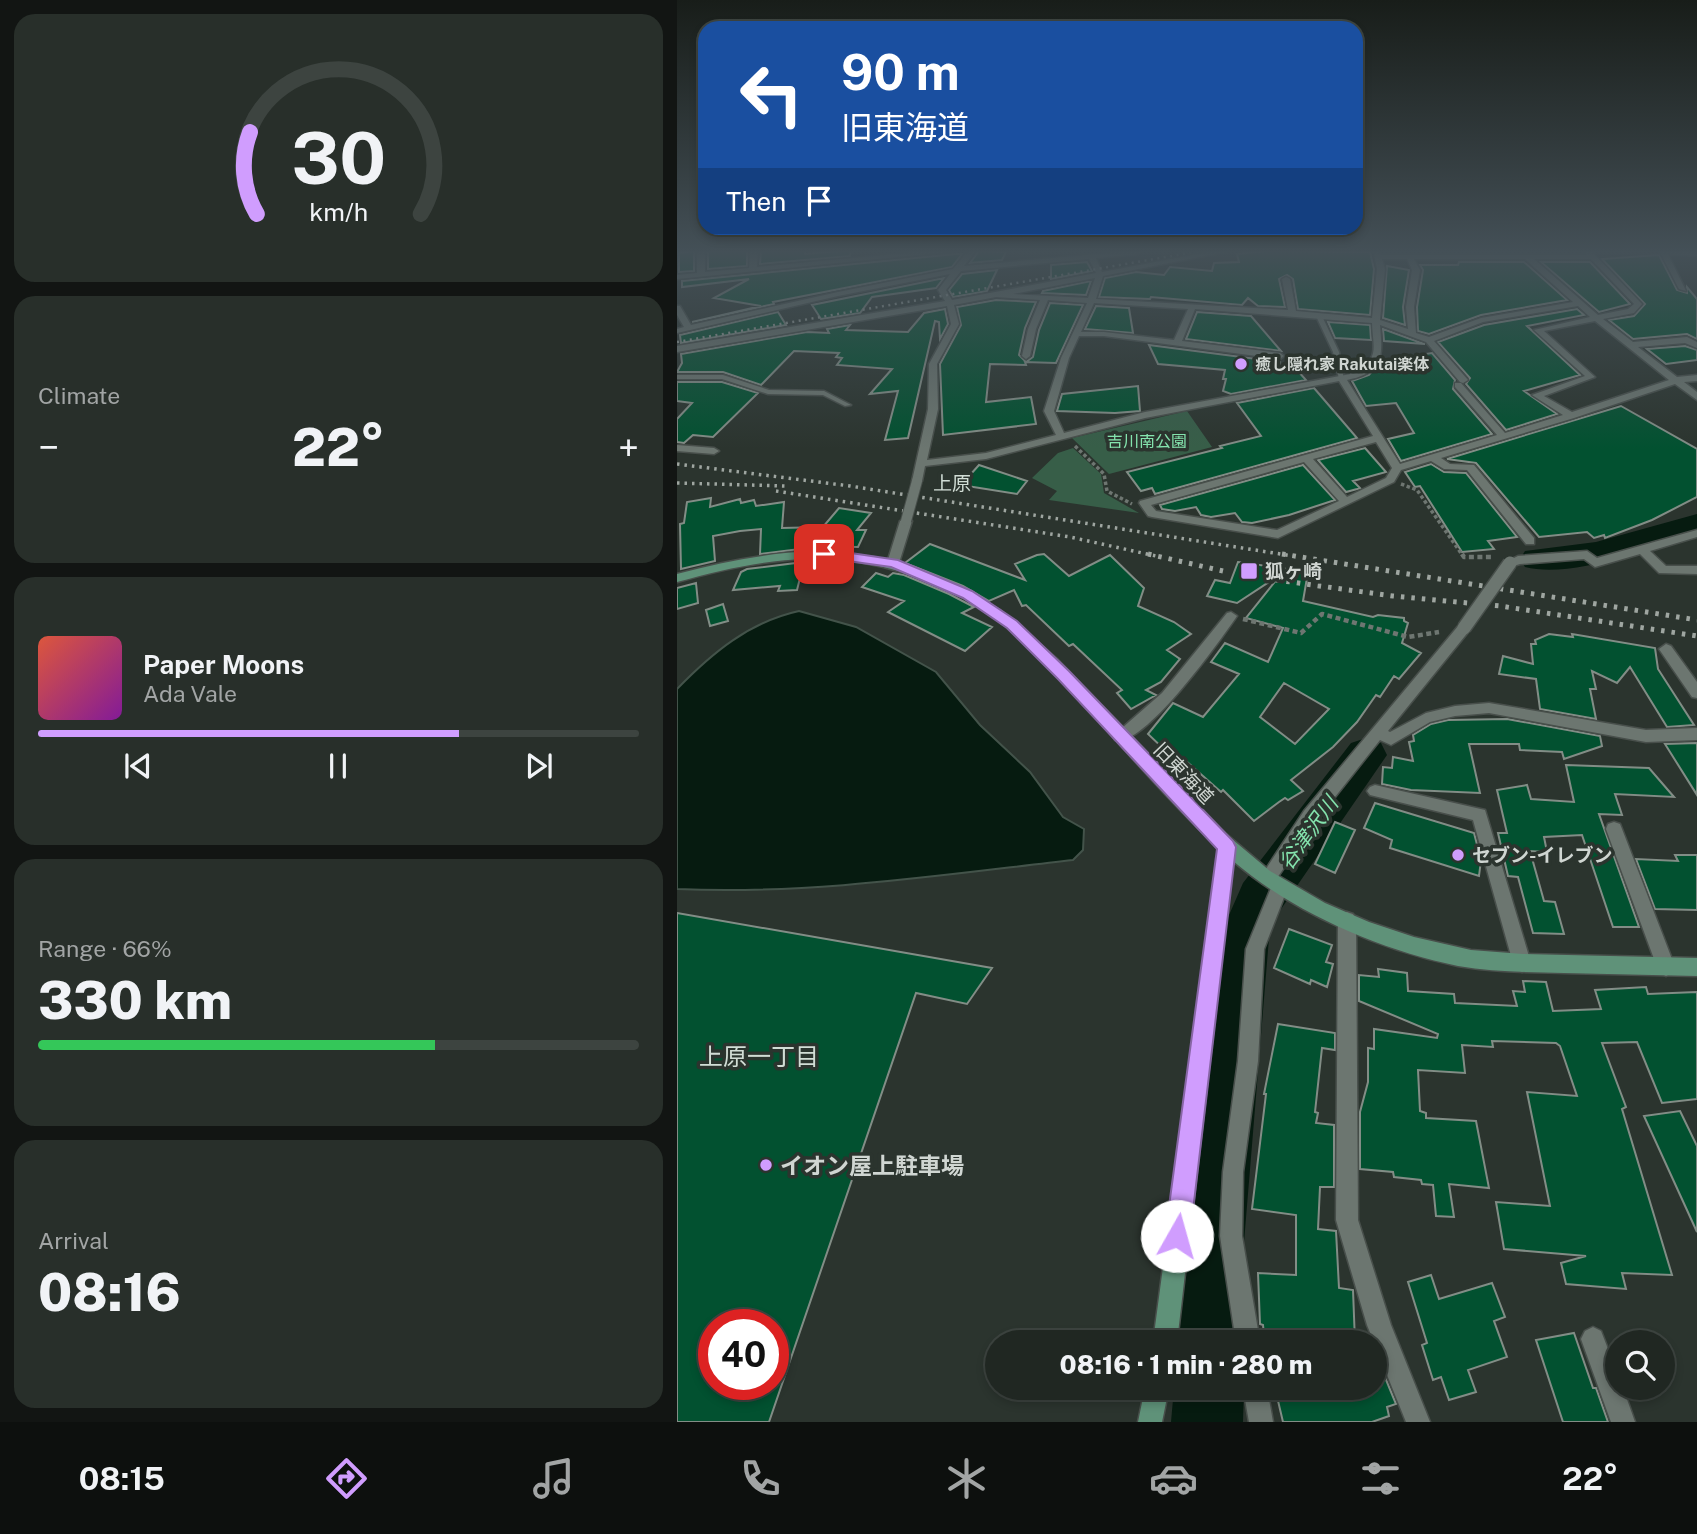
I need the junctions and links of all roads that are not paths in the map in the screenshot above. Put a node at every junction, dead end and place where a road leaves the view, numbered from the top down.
1 (682, 316) edge
2 (740, 316) edge
3 (871, 316) edge
4 (953, 316) edge
5 (1037, 316) edge
6 (1084, 316) edge
7 (1188, 316) edge
8 (1319, 316) edge
9 (1323, 316) edge
10 (1376, 316) edge
11 (1411, 316) edge
12 (1502, 316) edge
13 (1604, 316) edge
14 (1596, 318) junction
15 (1376, 321) junction
16 (689, 328) junction
17 (677, 331) edge
18 (1076, 334) junction
19 (1412, 334) junction
20 (1429, 340) junction
21 (1177, 343) junction
22 (1632, 345) junction
23 (1697, 345) edge
24 (677, 349) edge
25 (1026, 356) dead end
26 (1280, 356) dead end
27 (677, 377) edge
28 (1697, 378) edge
29 (1342, 379) junction
30 (1677, 380) junction
31 (1697, 397) edge
32 (847, 405) dead end
33 (1571, 416) junction
34 (1504, 436) junction
35 (1064, 437) junction
36 (1378, 438) junction
37 (677, 448) edge
38 (714, 451) dead end
39 (1432, 457) junction
40 (1306, 458) junction
41 (920, 464) junction
42 (1397, 468) junction
43 (1344, 500) junction
44 (1697, 533) edge
45 (1530, 541) dead end
46 (1641, 548) junction
47 (893, 563) junction
48 (1697, 570) edge
49 (677, 579) edge
50 (1231, 616) road end
51 (1666, 649) dead end
52 (1697, 694) edge
53 (1380, 734) junction
54 (1697, 734) edge
55 (1120, 736) junction
56 (1375, 791) dead end
57 (1614, 829) dead end
58 (1227, 847) junction
59 (1274, 882) junction
60 (1347, 920) junction
61 (1522, 963) junction
62 (1666, 967) junction
63 (1697, 967) edge
64 (1167, 1330) edge
65 (1246, 1330) edge
66 (1593, 1339) dead end
67 (1155, 1400) edge
68 (1257, 1400) edge
69 (1150, 1422) edge
70 (1261, 1422) edge
71 (1418, 1422) edge
72 (1623, 1422) edge

1 - 16 street
2 - 16 street
3 - 24 street
4 - 41 street
5 - 25 street
6 - 18 street
7 - 21 street
8 - 29 lane
9 - 15 street
10 - 15 street
11 - 19 street
12 - 20 street
13 - 14 street
14 - 22 street
14 - 33 street
15 - 19 street
15 - 29 street
16 - 17 street
18 - 21 street
18 - 35 street
19 - 20 street
20 - 34 street
21 - 26 street
22 - 23 street
22 - 30 street
27 - 32 lane
28 - 30 street
29 - 35 street
29 - 36 street
30 - 31 street
30 - 33 street
33 - 34 street
34 - 39 street
35 - 41 street
36 - 40 street
36 - 42 street
37 - 38 street
39 - 42 street
39 - 45 street
40 - 43 street
40 - 43 street
41 - 47 street, bridge
42 - 43 street
44 - 46 street
46 - 48 street
46 - 53 street, bridge
47 - 49 street, 旧東海道
47 - 55 street, 旧東海道
50 - 55 street
51 - 52 street
53 - 54 street
53 - 59 street
55 - 58 street, 旧東海道
56 - 61 street
57 - 62 street
58 - 59 street, 旧東海道
58 - 64 street
59 - 60 street, 旧東海道
59 - 65 street
60 - 61 street, 旧東海道
60 - 71 street
61 - 62 street, 旧東海道
62 - 63 street, 旧東海道
66 - 72 street
67 - 69 street
68 - 70 street

